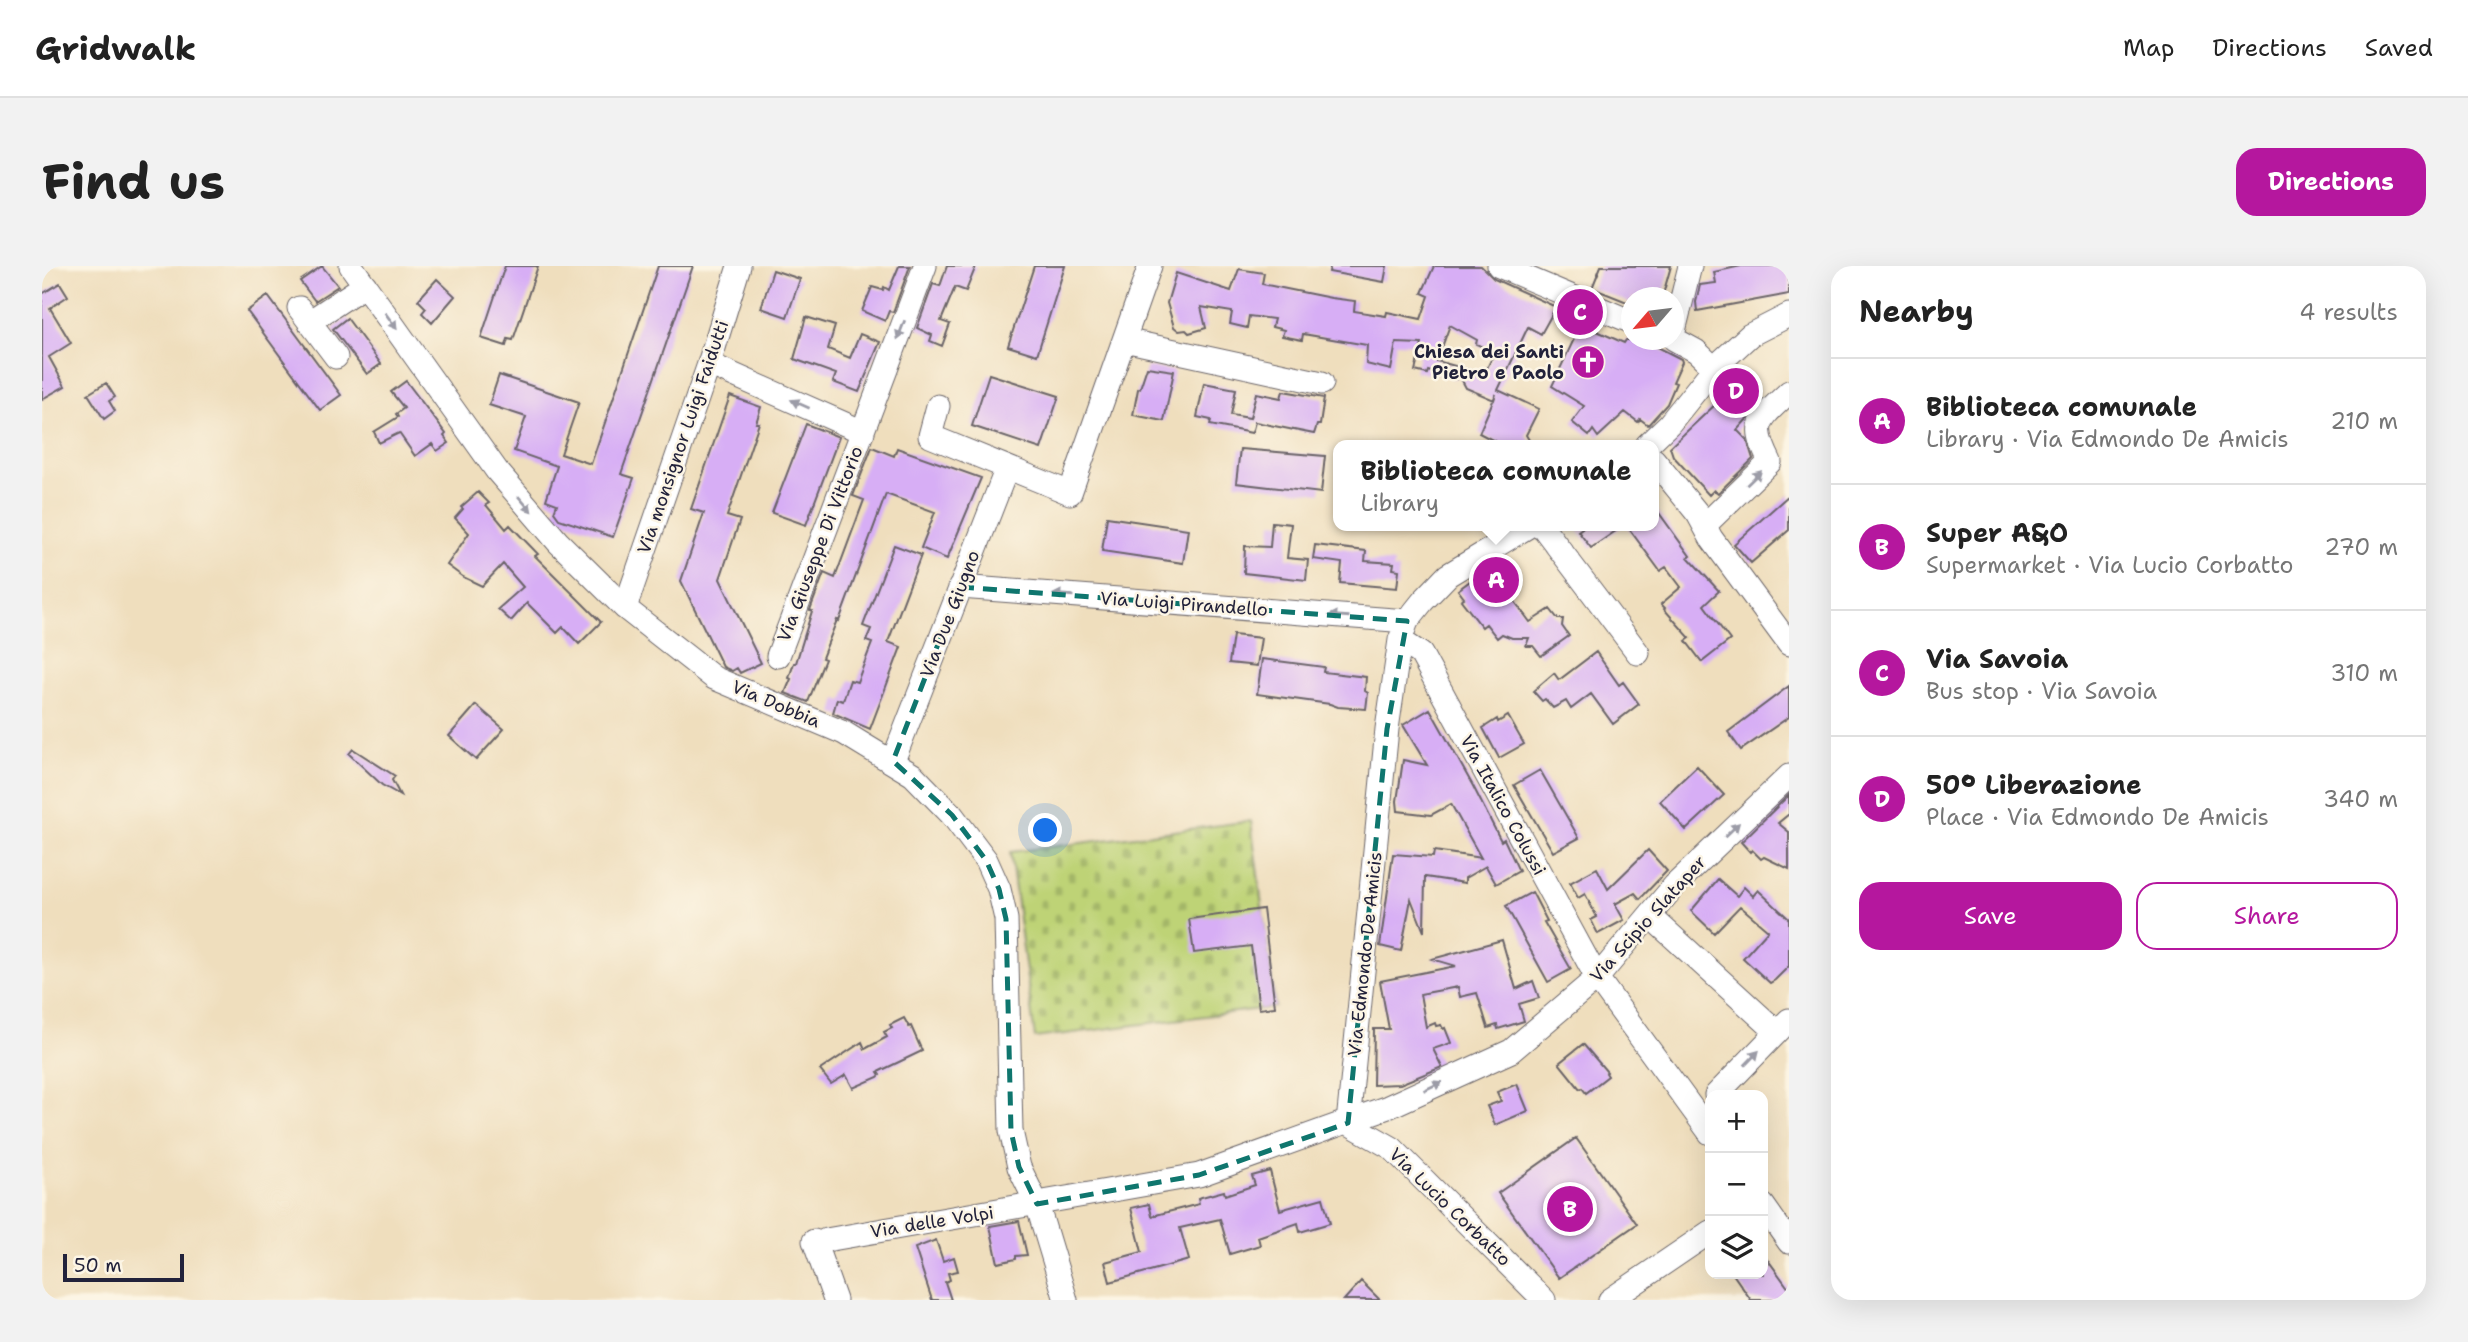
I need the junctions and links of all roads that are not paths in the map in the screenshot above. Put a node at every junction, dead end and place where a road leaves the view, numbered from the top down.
1 (351, 266) edge
2 (739, 266) edge
3 (925, 266) edge
4 (1150, 266) edge
5 (1499, 266) edge
6 (1690, 266) edge
7 (365, 285) junction
8 (1684, 290) edge
9 (1789, 315) edge
10 (1621, 318) edge
11 (1124, 340) junction
12 (1684, 344) edge
13 (336, 356) dead end
14 (709, 364) junction
15 (1714, 368) junction
16 (1322, 383) dead end
17 (1789, 392) edge
18 (938, 406) dead end
19 (863, 432) junction
20 (1652, 440) edge
21 (1659, 466) edge
22 (1007, 468) junction
23 (1705, 525) junction
24 (1521, 531) edge
25 (1546, 531) edge
26 (960, 587) junction
27 (625, 608) junction
28 (1404, 631) junction
29 (1789, 644) edge
30 (1638, 653) dead end
31 (778, 656) dead end
32 (892, 761) junction
33 (1789, 776) edge
34 (1650, 916) junction
35 (1597, 978) junction
36 (1783, 1026) edge
37 (1721, 1090) edge
38 (1388, 1107) junction
39 (1705, 1115) edge
40 (1348, 1123) junction
41 (1392, 1148) junction
42 (1037, 1204) junction
43 (1768, 1212) edge
44 (1705, 1235) edge
45 (1789, 1242) edge
46 (835, 1300) edge
47 (1066, 1300) edge
48 (1544, 1300) edge
49 (1610, 1300) edge

1 - 7 street, Via Dobbia
2 - 14 street, Via monsignor Luigi Faidutti
3 -> 19 street, Via Giuseppe Di Vittorio
4 - 11 street
5 - 10 street
6 - 8 street
7 - 13 street
7 -> 27 street, Via Dobbia
9 - 15 street
11 - 16 street
11 - 22 street
12 - 15 street
19 -> 14 street, Via Giuseppe Di Vittorio
14 - 27 street, Via monsignor Luigi Faidutti
15 - 20 street
23 -> 17 street
18 - 22 street
19 - 31 street, Via Giuseppe Di Vittorio
21 - 23 street
22 - 26 street, Via Due Giugno
23 - 29 street
24 - 28 street
25 - 30 street
28 -> 26 street, Via Luigi Pirandello
26 - 32 street, Via Due Giugno
27 - 32 street, Via Dobbia
28 - 35 street, Via Italico Colussi
28 - 40 street, Via Edmondo De Amicis
32 - 42 street, Via Dobbia
34 -> 33 street, Via Scipio Slataper
34 - 35 street, Via Scipio Slataper
34 - 36 street
38 -> 35 street, Via Scipio Slataper
35 - 39 street, Via Italico Colussi
37 -> 36 street
38 - 40 street, Via Scipio Slataper
38 - 41 street
40 - 41 street, Via Lucio Corbatto
40 - 42 street
41 - 48 street, Via Lucio Corbatto
42 - 46 street, Via delle Volpi
42 - 47 street, Via Dobbia
43 - 45 street
44 - 49 street

